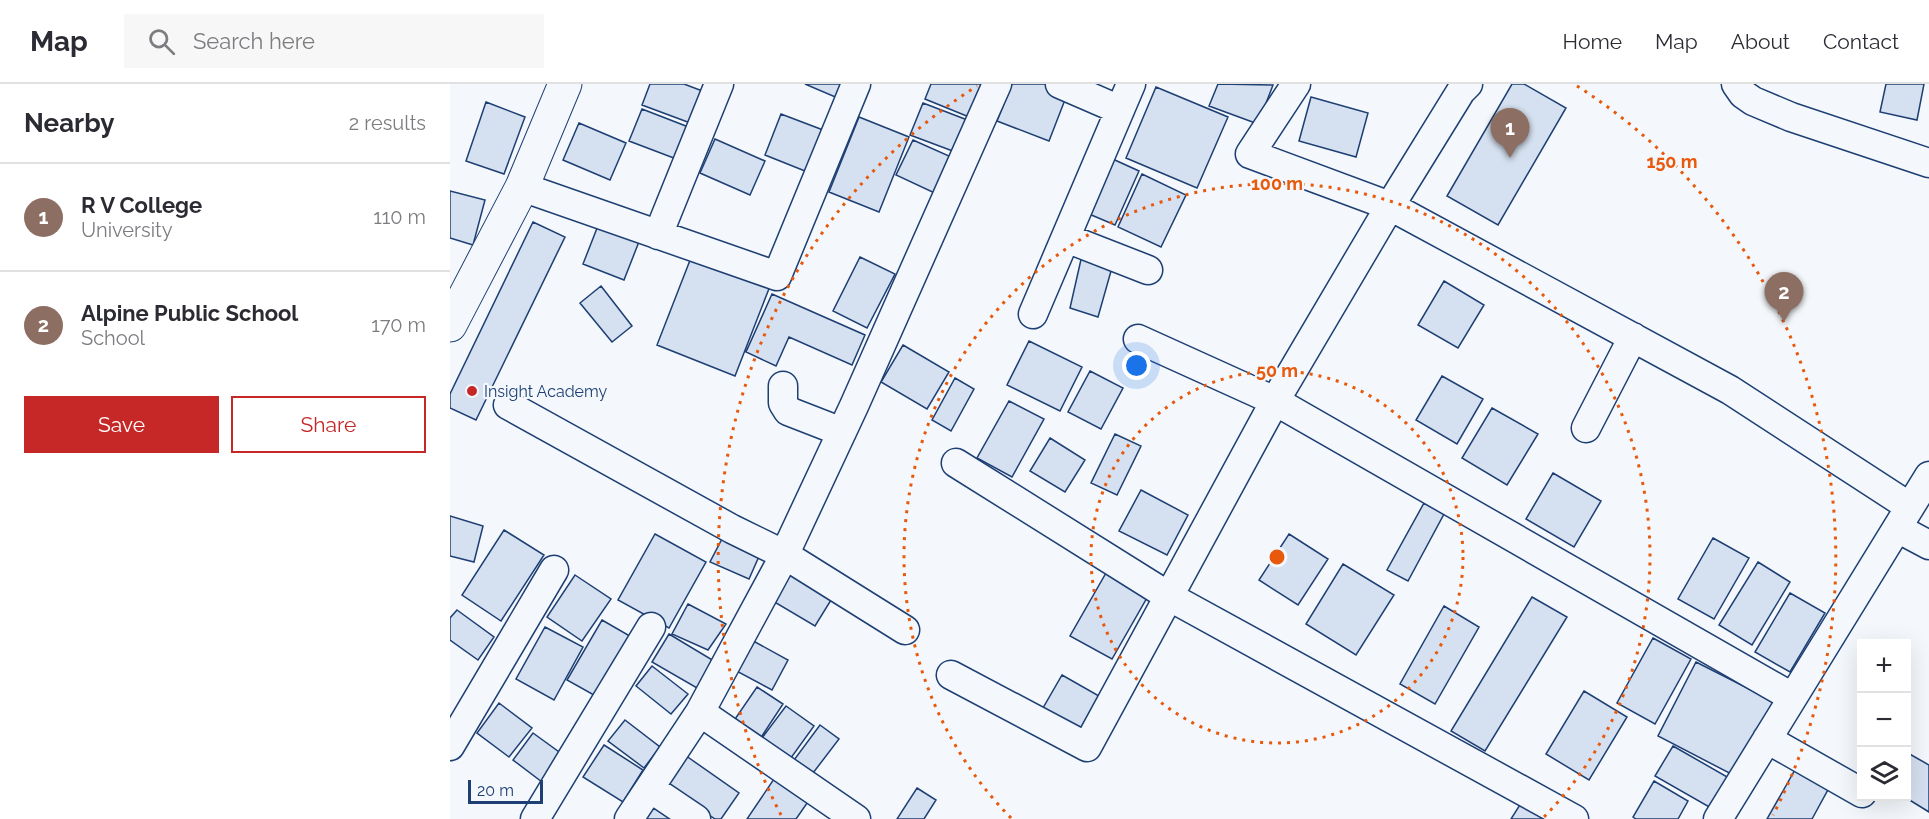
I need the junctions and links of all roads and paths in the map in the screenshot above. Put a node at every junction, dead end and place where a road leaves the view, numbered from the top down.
1 (566, 84) edge
2 (719, 84) edge
3 (856, 84) edge
4 (997, 84) edge
5 (1060, 84) edge
6 (1131, 84) edge
7 (1296, 84) edge
8 (1468, 84) edge
9 (1728, 85) edge
10 (1120, 110) junction
11 (1929, 163) edge
12 (522, 188) junction
13 (1390, 206) junction
14 (658, 235) junction
15 (1066, 238) junction
16 (1148, 270) dead end
17 (1033, 314) dead end
18 (450, 325) edge
19 (1633, 337) junction
20 (1138, 339) dead end
21 (783, 386) dead end
22 (1275, 401) junction
23 (508, 405) dead end
24 (1586, 428) dead end
25 (842, 432) junction
26 (956, 463) dead end
27 (1929, 476) edge
28 (1904, 518) junction
29 (1929, 545) edge
30 (785, 555) junction
31 (554, 570) dead end
32 (1170, 597) junction
33 (651, 627) dead end
34 (905, 630) dead end
35 (951, 675) dead end
36 (1792, 697) junction
37 (700, 712) junction
38 (1767, 739) junction
39 (450, 746) edge
40 (650, 788) junction
41 (1857, 790) edge
42 (535, 819) edge
43 (629, 819) edge
44 (696, 819) edge
45 (856, 819) edge
46 (1574, 819) edge
47 (1718, 819) edge

1 - 12 main road
2 - 14 street
3 - 14 street
4 - 25 street
5 - 10 street
6 - 10 street
7 - 13 street
8 - 13 street
9 - 11 street
10 - 15 street
12 - 14 street
12 - 18 main road
13 - 19 street
13 - 22 street
15 - 16 street
15 - 17 street
19 - 24 street
19 - 28 street
20 - 22 street
21 - 25 street
22 - 32 street
22 - 36 street
23 - 30 street
25 - 30 street
26 - 32 street
27 - 28 street
28 - 29 street
28 - 36 street
30 - 34 street
30 - 37 street
31 - 39 street
32 - 35 street
32 - 46 street
33 - 42 street
36 - 38 street
37 - 40 street
37 - 45 street
38 - 41 street
38 - 47 street
40 - 43 street
40 - 44 street

